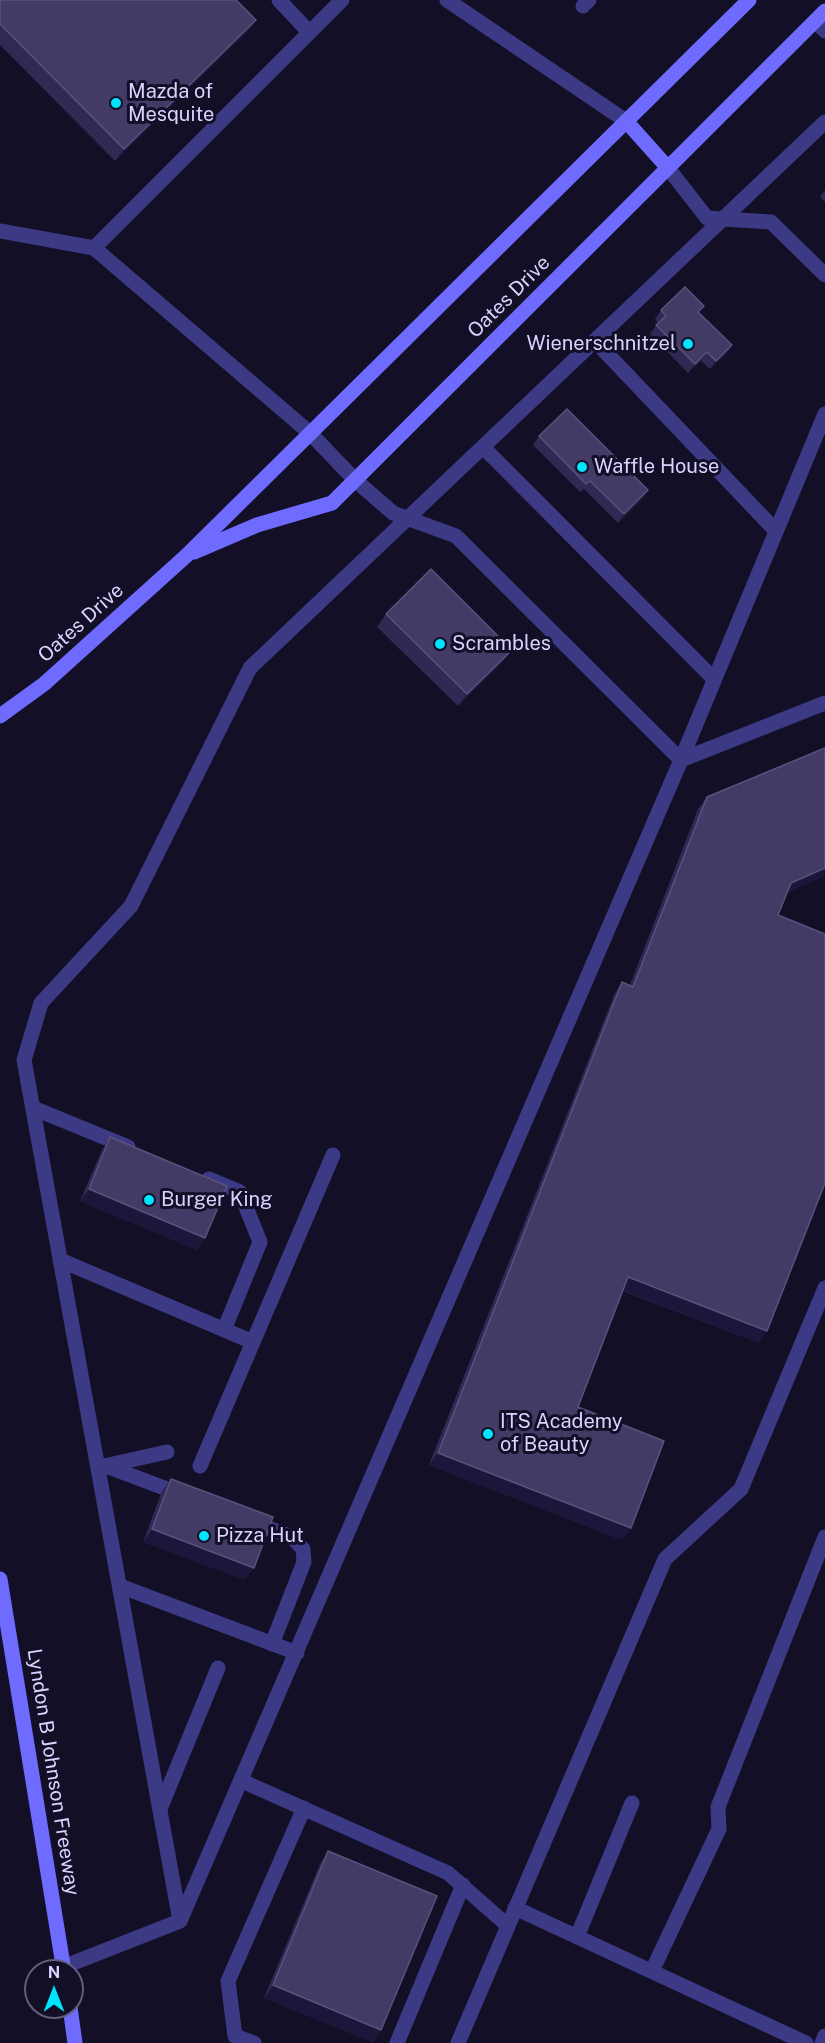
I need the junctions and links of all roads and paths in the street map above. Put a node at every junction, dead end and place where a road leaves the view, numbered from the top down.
1 (279, 0) edge
2 (342, 0) edge
3 (447, 0) edge
4 (749, 0) edge
5 (822, 21) edge
6 (309, 32) junction
7 (626, 122) junction
8 (825, 122) edge
9 (668, 168) junction
10 (724, 219) junction
11 (0, 231) edge
12 (94, 248) junction
13 (825, 274) edge
14 (595, 341) junction
15 (825, 414) edge
16 (310, 434) junction
17 (483, 447) junction
18 (355, 480) junction
19 (408, 519) junction
20 (776, 531) junction
21 (186, 556) junction
22 (714, 679) junction
23 (44, 684) junction
24 (825, 703) edge
25 (0, 704) edge
26 (0, 716) edge
27 (681, 760) junction
28 (33, 1108) junction
29 (142, 1152) edge
30 (333, 1155) dead end
31 (196, 1174) edge
32 (60, 1260) junction
33 (825, 1288) edge
34 (224, 1330) junction
35 (253, 1342) junction
36 (167, 1452) dead end
37 (200, 1466) dead end
38 (102, 1467) junction
39 (194, 1499) edge
40 (237, 1516) edge
41 (825, 1537) edge
42 (0, 1579) edge
43 (120, 1586) junction
44 (272, 1644) junction
45 (297, 1653) junction
46 (218, 1668) dead end
47 (242, 1781) junction
48 (632, 1803) dead end
49 (304, 1808) junction
50 (160, 1809) junction
51 (463, 1885) junction
52 (515, 1908) junction
53 (180, 1921) junction
54 (508, 1926) junction
55 (577, 1937) junction
56 (62, 1959) edge
57 (84, 1961) edge
58 (652, 1971) junction
59 (72, 2019) edge
60 (825, 2036) edge
61 (236, 2039) edge
62 (75, 2043) edge
63 (254, 2043) edge
64 (397, 2043) edge
65 (458, 2043) edge
66 (806, 2043) edge
67 (822, 2043) edge

1 - 6 lane
2 - 6 lane
3 - 7 lane
4 - 7 main road, Oates Drive
5 - 9 main road, Oates Drive
6 - 12 lane
7 - 9 main road
7 - 16 main road, Oates Drive
8 - 10 lane
9 - 10 lane
9 - 18 main road, Oates Drive
10 - 13 lane
10 - 14 lane
11 - 12 lane
12 - 16 lane
14 - 17 lane
14 - 20 lane
15 - 20 lane
16 - 18 lane
16 - 21 main road, Oates Drive
17 - 19 lane
17 - 22 lane
18 - 19 lane
18 - 21 main road, Oates Drive
19 - 27 lane
19 - 28 lane
20 - 22 lane
21 - 23 main road, Oates Drive
22 - 27 lane
23 - 25 main road
23 - 26 main road, Oates Drive
24 - 27 lane
27 - 45 lane
28 - 29 lane
28 - 32 lane
30 - 35 lane
31 - 34 lane
32 - 34 lane
32 - 38 lane
33 - 52 lane
34 - 35 lane
35 - 37 lane
36 - 38 lane
38 - 39 lane
38 - 43 lane
40 - 44 lane
41 - 58 lane
42 - 56 main road, Lyndon B Johnson Freeway
43 - 44 lane
43 - 50 lane
44 - 45 lane
45 - 47 lane
46 - 50 lane
47 - 49 lane
47 - 53 lane
48 - 55 lane
49 - 51 lane
49 - 61 lane
50 - 53 lane
51 - 54 lane
51 - 64 lane
52 - 54 lane
52 - 55 lane
53 - 57 lane
54 - 65 lane
55 - 58 lane
58 - 66 lane
59 - 62 main road
60 - 67 lane
61 - 63 lane

